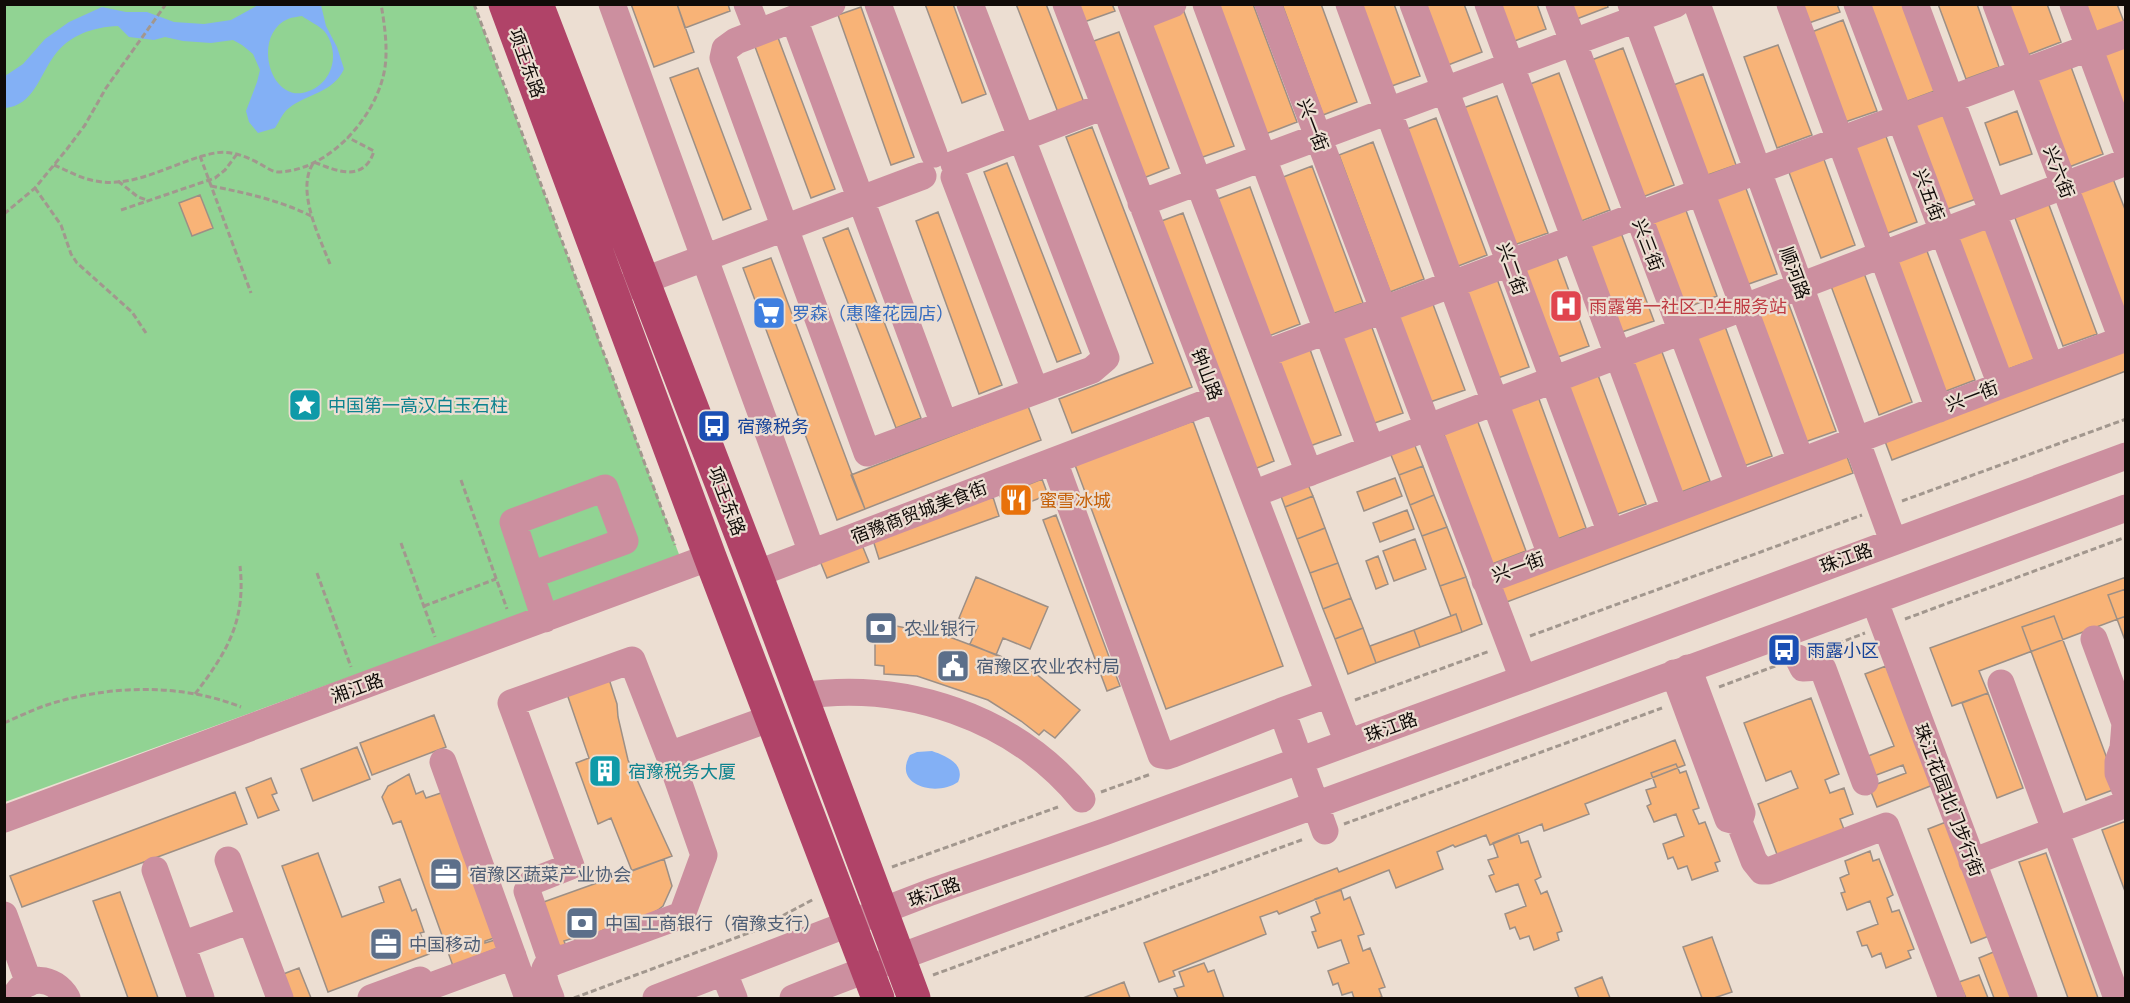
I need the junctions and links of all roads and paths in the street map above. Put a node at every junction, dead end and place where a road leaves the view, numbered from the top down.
1 (381, 4) edge
2 (474, 4) edge
3 (505, 4) edge
4 (537, 4) edge
5 (612, 4) edge
6 (747, 4) edge
7 (832, 4) edge
8 (878, 4) edge
9 (970, 4) edge
10 (1066, 4) edge
11 (1173, 4) edge
12 (1206, 4) edge
13 (1268, 4) edge
14 (1349, 4) edge
15 (1413, 4) edge
16 (1488, 4) edge
17 (1559, 4) edge
18 (1676, 4) edge
19 (1697, 4) edge
20 (1790, 4) edge
21 (1857, 4) edge
22 (1915, 4) edge
23 (1996, 4) edge
24 (2073, 4) edge
25 (164, 6) edge
26 (1134, 11) edge
27 (1634, 12) edge
28 (800, 13) edge
29 (758, 32) junction
30 (2126, 34) edge
31 (1573, 42) junction
32 (2089, 48) junction
33 (1510, 66) junction
34 (2022, 73) junction
35 (1445, 90) junction
36 (1951, 99) junction
37 (1104, 106) junction
38 (1388, 111) junction
39 (1900, 118) junction
40 (347, 137) junction
41 (1317, 137) junction
42 (1022, 138) junction
43 (1840, 140) junction
44 (2126, 147) edge
45 (237, 154) junction
46 (200, 156) junction
47 (1263, 158) junction
48 (314, 162) junction
49 (2126, 162) edge
50 (54, 165) junction
51 (941, 168) junction
52 (1758, 171) junction
53 (209, 180) junction
54 (118, 181) junction
55 (1198, 182) junction
56 (211, 186) junction
57 (2064, 186) junction
58 (35, 188) junction
59 (1701, 192) junction
60 (861, 199) junction
61 (149, 200) junction
62 (1141, 203) junction
63 (121, 210) dead end
64 (1993, 213) junction
65 (4, 214) edge
66 (311, 216) junction
67 (1637, 216) junction
68 (785, 228) junction
69 (1943, 232) junction
70 (1575, 239) junction
71 (1882, 255) junction
72 (705, 258) junction
73 (1510, 263) junction
74 (330, 264) dead end
75 (1452, 284) junction
76 (1800, 286) junction
77 (627, 287) junction
78 (251, 293) dead end
79 (1744, 308) junction
80 (1383, 310) junction
81 (1327, 330) junction
82 (1681, 332) junction
83 (146, 333) dead end
84 (2124, 338) edge
85 (1264, 354) junction
86 (1618, 356) junction
87 (2050, 366) junction
88 (1554, 380) junction
89 (2001, 385) junction
90 (1035, 390) junction
91 (1216, 399) junction
92 (1495, 402) junction
93 (1938, 408) junction
94 (944, 424) junction
95 (1428, 428) junction
96 (1856, 440) junction
97 (1371, 449) junction
98 (2126, 456) edge
99 (1054, 461) junction
100 (1801, 461) junction
101 (1308, 473) junction
102 (461, 480) dead end
103 (1739, 484) junction
104 (1253, 494) junction
105 (2126, 508) edge
106 (1675, 509) junction
107 (1611, 533) junction
108 (2126, 537) edge
109 (1893, 541) junction
110 (401, 543) dead end
111 (676, 546) dead end
112 (812, 553) junction
113 (1551, 555) junction
114 (710, 557) junction
115 (240, 566) dead end
116 (317, 573) dead end
117 (756, 574) junction
118 (531, 575) dead end
119 (496, 579) junction
120 (1485, 581) junction
121 (424, 606) junction
122 (1880, 614) junction
123 (545, 619) junction
124 (515, 630) junction
125 (2094, 639) dead end
126 (442, 657) junction
127 (1798, 658) junction
128 (1681, 671) junction
129 (1522, 679) junction
130 (2001, 683) dead end
131 (358, 688) junction
132 (195, 694) junction
133 (1329, 694) junction
134 (800, 696) junction
135 (1691, 697) junction
136 (1282, 711) junction
137 (771, 718) junction
138 (273, 719) junction
139 (4, 723) edge
140 (1348, 743) junction
141 (669, 755) junction
142 (1299, 760) junction
143 (443, 762) dead end
144 (1865, 782) dead end
145 (2126, 792) edge
146 (1082, 799) dead end
147 (1315, 804) junction
148 (2126, 804) edge
149 (4, 819) edge
150 (1325, 831) junction
151 (2055, 831) junction
152 (228, 860) dead end
153 (1972, 862) junction
154 (155, 870) dead end
155 (887, 910) junction
156 (4, 915) edge
157 (250, 920) junction
158 (849, 925) junction
159 (182, 945) junction
160 (513, 956) junction
161 (552, 963) junction
162 (723, 973) junction
163 (914, 977) edge
164 (870, 989) edge
165 (21, 991) edge
166 (425, 994) edge
167 (67, 999) edge
168 (201, 999) edge
169 (280, 999) edge
170 (372, 999) edge
171 (528, 999) edge
172 (551, 999) edge
173 (656, 999) edge
174 (734, 999) edge
175 (793, 999) edge
176 (1952, 999) edge
177 (2024, 999) edge
178 (2117, 999) edge

1 - 40 path
2 - 111 path
3 - 77 main road, 项王东路
4 - 77 main road, 项王东路
5 - 72 street
6 - 29 street
7 - 28 street
8 - 51 street
9 - 42 street
10 - 37 street, 钟山路
11 - 26 street
12 - 47 street
13 - 41 street, 兴一街
14 - 38 street
15 - 35 street, 兴二街
16 - 33 street
17 - 31 street, 兴三街
18 - 27 street
19 - 52 street, 顺河路
20 - 43 street
21 - 39 street, 兴五街
22 - 36 street
23 - 34 street, 兴六街
24 - 32 street
25 - 50 path
26 - 55 street
27 - 31 street
27 - 59 street
28 - 29 street
28 - 60 street
29 - 68 street
30 - 32 street
31 - 33 street
31 - 67 street, 兴三街
32 - 34 street
32 - 44 street
33 - 35 street
33 - 70 street
34 - 36 street
34 - 57 street, 兴六街
35 - 38 street
35 - 73 street, 兴二街
36 - 39 street
36 - 64 street
37 - 42 street
37 - 62 street, 钟山路
38 - 41 street
38 - 75 street
39 - 43 street
39 - 69 street, 兴五街
40 - 48 path
40 - 48 path
41 - 47 street
41 - 80 street, 兴一街
42 - 51 street
42 - 90 street
43 - 52 street
43 - 71 street
45 - 46 path
45 - 48 path
45 - 53 path
46 - 53 path
46 - 54 path
47 - 55 street
47 - 81 street
48 - 66 path
49 - 57 street
50 - 54 path
50 - 58 path
51 - 60 street
51 - 90 street
52 - 59 street
52 - 76 street, 顺河路
53 - 56 path
53 - 61 path
54 - 61 path
55 - 62 street
55 - 85 street
56 - 66 path
56 - 78 path
57 - 64 street
57 - 84 street, 兴六街
58 - 65 path
58 - 83 path
59 - 67 street
59 - 79 street
60 - 68 street
60 - 94 street
61 - 63 path
62 - 91 street, 钟山路
64 - 69 street
64 - 87 street
66 - 74 path
67 - 70 street
67 - 82 street, 兴三街
68 - 72 street
68 - 94 street
69 - 71 street
69 - 89 street, 兴五街
70 - 73 street
70 - 86 street
71 - 76 street
71 - 93 street
72 - 77 street
72 - 112 street
73 - 75 street
73 - 88 street, 兴二街
75 - 80 street
75 - 92 street
76 - 79 street
76 - 96 street, 顺河路
77 - 114 main road, 项王东路
77 - 117 main road, 项王东路
79 - 82 street
79 - 100 street
80 - 81 street
80 - 95 street, 兴一街
81 - 85 street
81 - 97 street
82 - 86 street
82 - 103 street, 兴三街
84 - 87 street, 兴一街
85 - 101 street
86 - 88 street
86 - 106 street
87 - 89 street, 兴一街
88 - 92 street
88 - 107 street, 兴二街
89 - 93 street, 兴一街
90 - 94 street
91 - 99 street, 宿豫商贸城美食街
91 - 104 street, 钟山路
92 - 95 street
92 - 113 street
93 - 96 street, 兴一街
95 - 97 street
95 - 120 street, 兴一街
96 - 100 street, 兴一街
96 - 109 street, 顺河路
97 - 101 street
98 - 109 street, 珠江路
99 - 112 street, 宿豫商贸城美食街
99 - 136 street
100 - 103 street, 兴一街
101 - 104 street
102 - 119 path
103 - 106 street, 兴一街
104 - 133 street, 钟山路
105 - 122 street
106 - 107 street, 兴一街
107 - 113 street, 兴一街
108 - 122 path
109 - 129 street, 珠江路
110 - 121 path
112 - 117 street, 宿豫商贸城美食街
113 - 120 street, 兴一街
114 - 123 street, 湘江路
114 - 137 main road, 项王东路
115 - 132 path
116 - 131 path
117 - 134 main road, 项王东路
118 - 123 street
119 - 121 path
119 - 124 path
120 - 129 street
121 - 126 path
122 - 127 path
122 - 128 street
122 - 153 street, 珠江花园北门步行街
123 - 124 street, 湘江路
124 - 126 street, 湘江路
125 - 145 street
126 - 131 street, 湘江路
127 - 135 path
127 - 144 street
128 - 135 street
128 - 147 street
129 - 140 street, 珠江路
130 - 151 street
131 - 138 street, 湘江路
132 - 138 path
132 - 139 path
133 - 136 street
133 - 140 street, 钟山路
134 - 146 street
134 - 155 main road, 项王东路
135 - 150 path
135 - 176 street
136 - 142 street
137 - 141 street
137 - 158 main road, 项王东路
138 - 149 street, 湘江路
140 - 142 street, 珠江路
141 - 161 street
141 - 161 street
142 - 147 street
142 - 155 street, 珠江路
143 - 160 street
147 - 150 street
147 - 163 street
148 - 151 street
150 - 163 path
151 - 153 street
151 - 178 street
152 - 157 street
153 - 177 street, 珠江花园北门步行街
154 - 159 street
155 - 158 street, 珠江路
155 - 163 main road, 项王东路
156 - 165 street
157 - 159 street
157 - 169 street
158 - 162 street, 珠江路
158 - 164 main road, 项王东路
159 - 168 street
160 - 166 street
160 - 171 street
161 - 172 street
162 - 173 street, 珠江路
162 - 174 street
163 - 164 street
164 - 175 street
165 - 167 street
166 - 170 street

